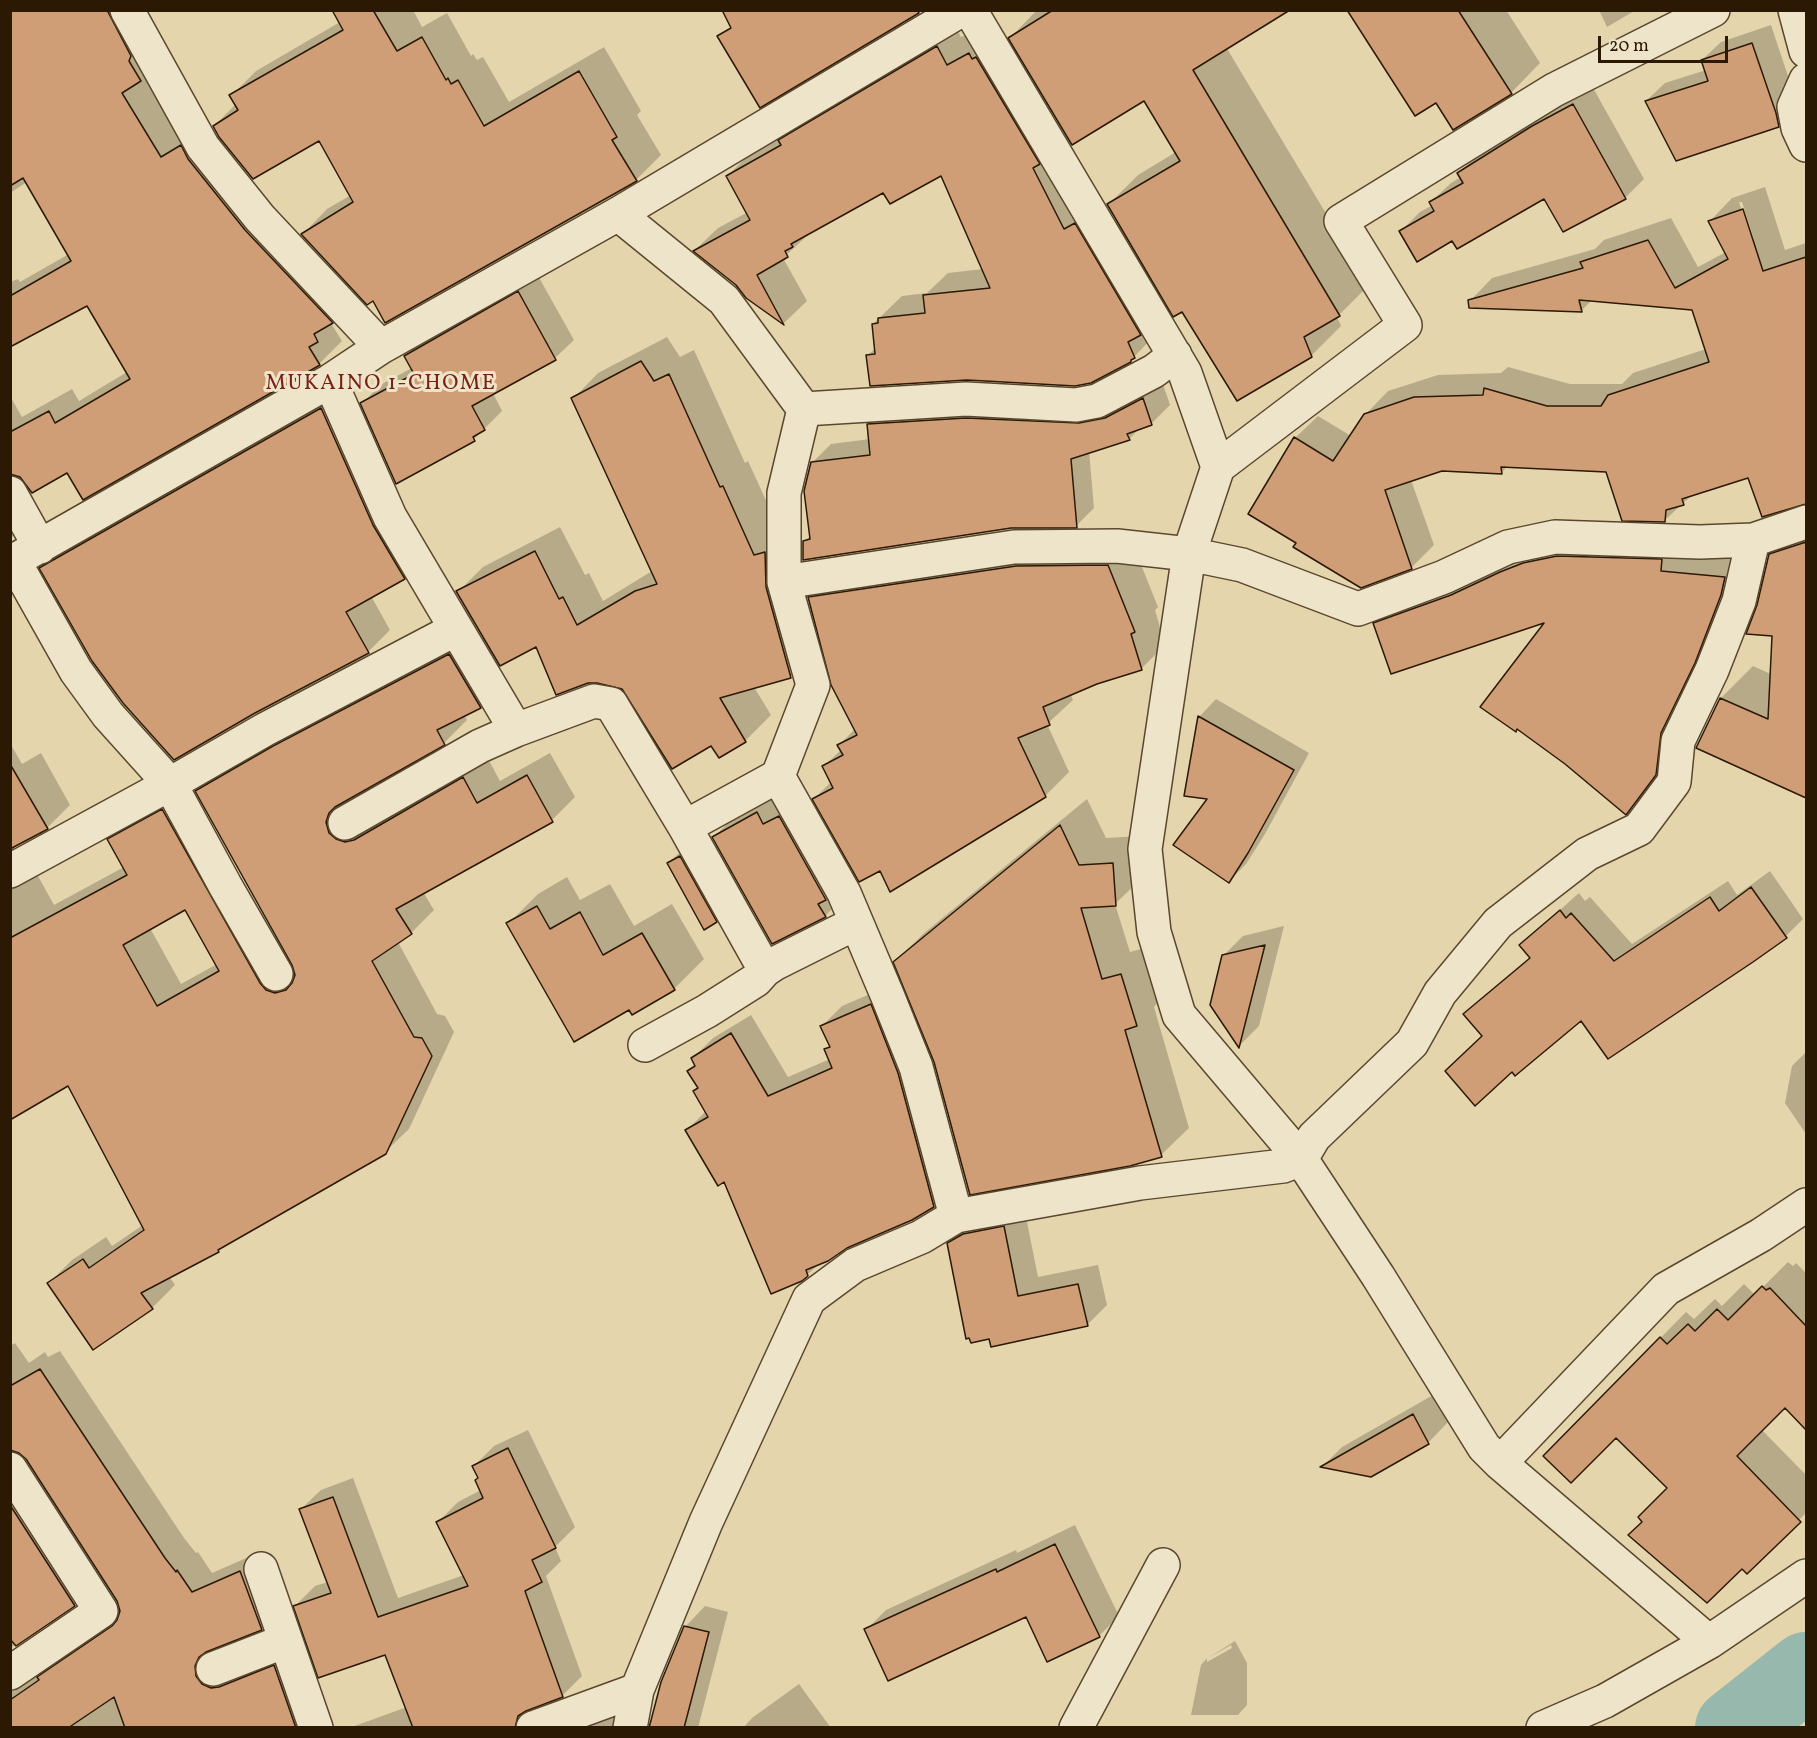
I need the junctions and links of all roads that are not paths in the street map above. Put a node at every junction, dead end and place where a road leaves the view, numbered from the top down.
1 (127, 10) edge
2 (961, 10) edge
3 (970, 10) edge
4 (1713, 10) edge
5 (1795, 10) edge
6 (1806, 51) edge
7 (1806, 80) edge
8 (1806, 145) edge
9 (618, 214) junction
10 (381, 348) junction
11 (1175, 355) junction
12 (330, 381) junction
13 (804, 409) junction
14 (1218, 467) junction
15 (10, 493) edge
16 (1806, 522) edge
17 (1753, 540) junction
18 (1190, 554) junction
19 (21, 557) edge
20 (784, 582) junction
21 (456, 629) junction
22 (516, 730) junction
23 (778, 776) junction
24 (170, 784) junction
25 (345, 823) dead end
26 (685, 827) junction
27 (10, 871) edge
28 (856, 923) junction
29 (765, 970) junction
30 (276, 974) dead end
31 (645, 1045) dead end
32 (1301, 1159) junction
33 (1806, 1205) edge
34 (956, 1216) junction
35 (1500, 1464) junction
36 (10, 1470) edge
37 (1163, 1565) dead end
38 (261, 1569) dead end
39 (1806, 1576) edge
40 (285, 1641) junction
41 (1710, 1642) junction
42 (213, 1670) dead end
43 (10, 1673) edge
44 (637, 1690) junction
45 (316, 1728) edge
46 (533, 1728) edge
47 (630, 1728) edge
48 (1076, 1728) edge
49 (1544, 1728) edge

1 - 10 street
2 - 9 street
3 - 11 street
4 - 14 street
5 - 6 street
7 - 8 street
9 - 10 street
9 - 13 street
10 - 12 street
11 - 13 street
11 - 14 street
12 - 19 street
12 - 21 street
13 - 20 street
14 - 18 street
15 - 19 street
16 - 17 street
17 - 18 street
17 - 32 street
18 - 20 street
18 - 32 street
19 - 24 street
20 - 23 street
21 - 22 street
21 - 24 street
22 - 25 street
22 - 26 street
23 - 26 street
23 - 28 street
24 - 27 street
24 - 30 street
26 - 29 street
28 - 29 street
28 - 34 street
29 - 31 street
32 - 34 street
32 - 35 street
33 - 35 street
34 - 44 street
35 - 41 street
36 - 43 street
37 - 48 street
38 - 40 street
39 - 41 street
40 - 42 street
40 - 45 street
41 - 49 street
44 - 46 street
44 - 47 street

